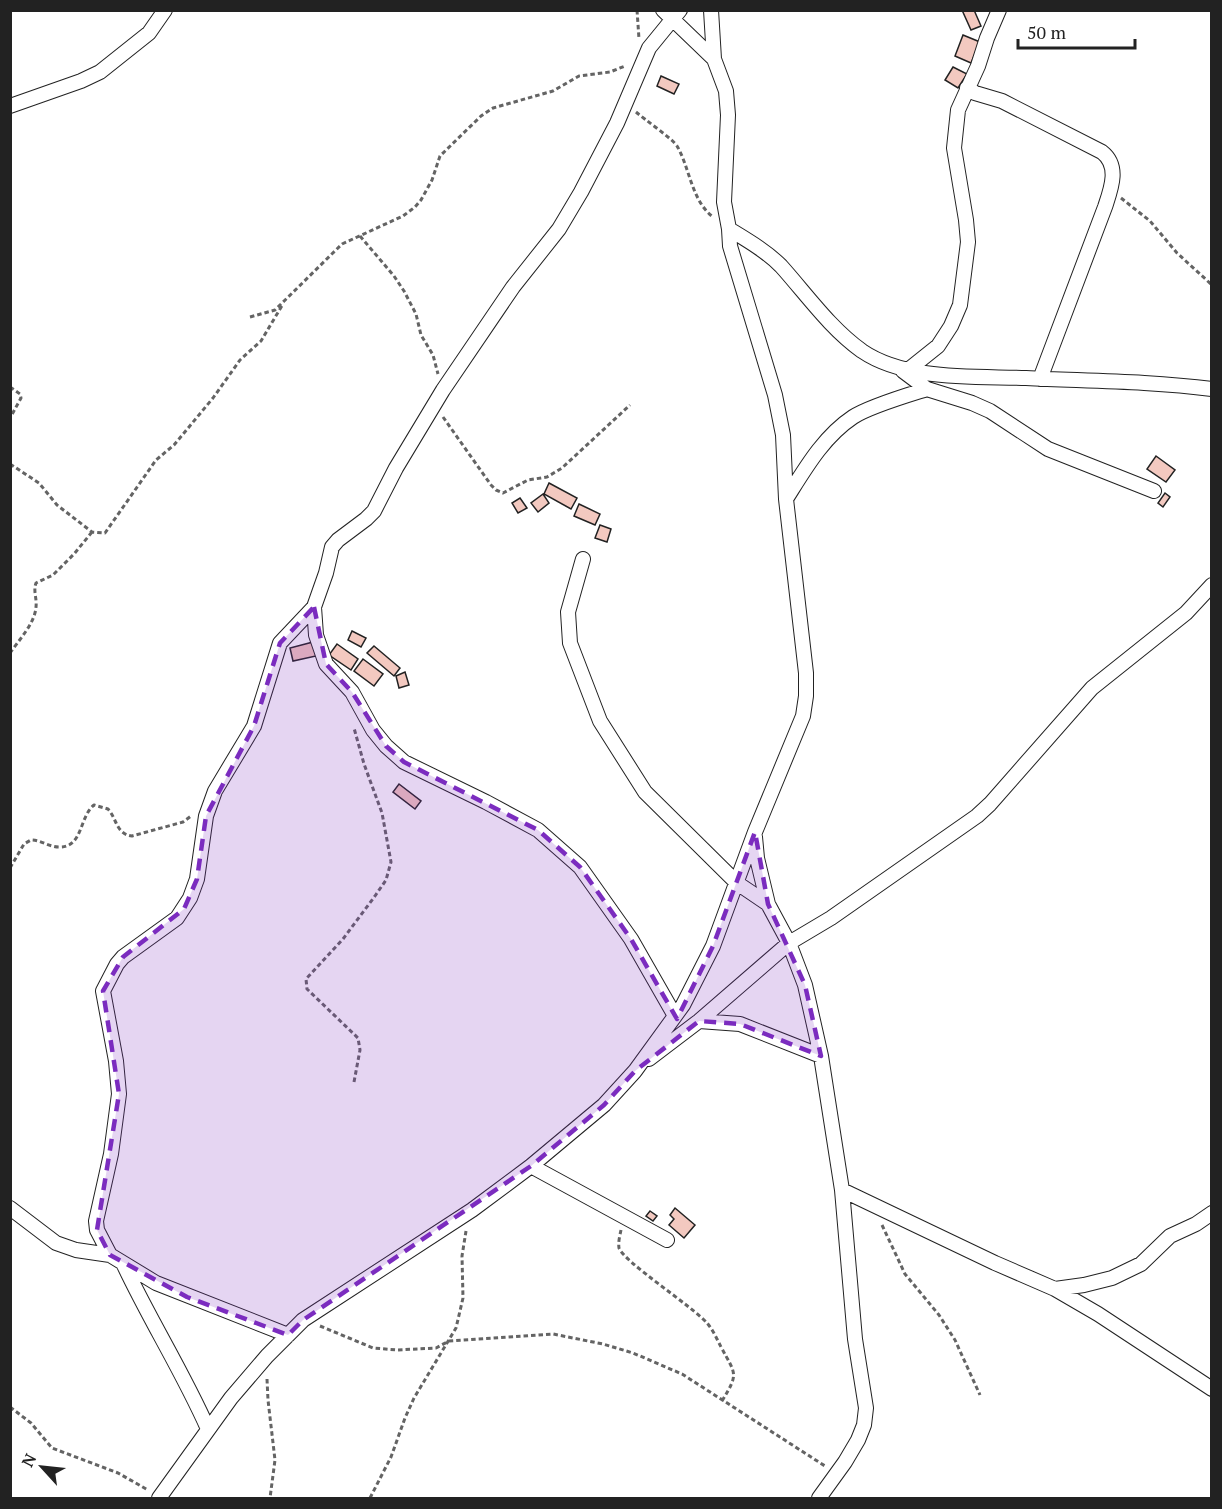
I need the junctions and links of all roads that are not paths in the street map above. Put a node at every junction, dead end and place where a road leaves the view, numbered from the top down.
1 (165, 10) edge
2 (711, 10) edge
3 (999, 10) edge
4 (672, 13) edge
5 (714, 59) junction
6 (967, 88) junction
7 (10, 106) edge
8 (729, 229) junction
9 (903, 369) junction
10 (1040, 379) junction
11 (927, 389) junction
12 (1212, 389) edge
13 (1154, 491) dead end
14 (786, 500) junction
15 (583, 559) dead end
16 (1212, 585) edge
17 (314, 607) junction
18 (754, 832) junction
19 (737, 883) junction
20 (768, 904) junction
21 (789, 944) junction
22 (675, 1016) junction
23 (699, 1021) junction
24 (821, 1056) junction
25 (634, 1071) junction
26 (531, 1166) junction
27 (842, 1190) junction
28 (10, 1208) edge
29 (1212, 1213) edge
30 (667, 1240) dead end
31 (110, 1255) junction
32 (123, 1263) junction
33 (1055, 1289) junction
34 (288, 1335) junction
35 (1212, 1389) edge
36 (208, 1429) junction
37 (160, 1498) edge
38 (819, 1498) edge

1 - 7 street
2 - 5 street
3 - 6 street
4 - 5 street
4 - 17 street
5 - 8 street
6 - 9 street
6 - 10 street
8 - 9 street
8 - 14 street
9 - 10 street
9 - 11 street
10 - 12 street
11 - 13 street
11 - 14 street
14 - 18 street
15 - 19 street
16 - 21 street
17 - 22 street
17 - 31 street
18 - 19 street
18 - 20 street
19 - 20 street
19 - 22 street
20 - 21 street
21 - 23 street
21 - 24 street
22 - 25 street
23 - 24 street
23 - 25 street
24 - 27 street
25 - 26 street
26 - 30 street
26 - 34 street
27 - 33 street
27 - 38 street
28 - 31 street
29 - 33 street
31 - 32 street
32 - 34 street
32 - 36 street
33 - 35 street
34 - 36 street
36 - 37 street

